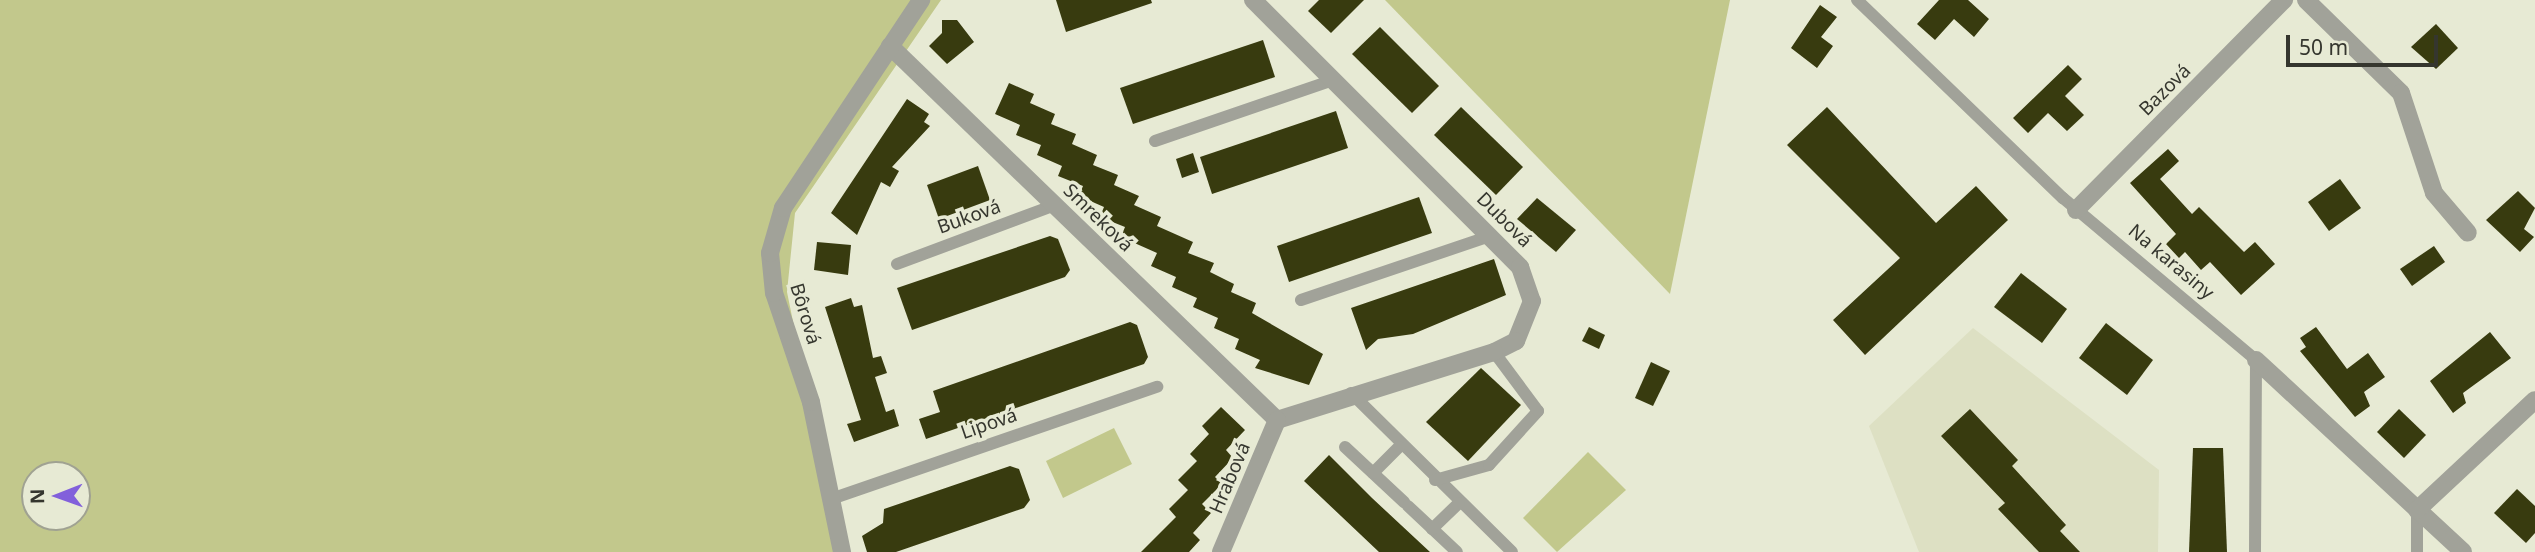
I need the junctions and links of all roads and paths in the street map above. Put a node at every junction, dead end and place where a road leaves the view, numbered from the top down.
1 (921, 0) edge
2 (1253, 0) edge
3 (1857, 0) edge
4 (2284, 0) edge
5 (2306, 0) edge
6 (890, 46) junction
7 (1334, 80) junction
8 (1155, 141) dead end
9 (1055, 205) junction
10 (2076, 210) junction
11 (2468, 233) dead end
12 (1490, 236) junction
13 (897, 264) dead end
14 (1301, 299) dead end
15 (1494, 352) junction
16 (2256, 360) junction
17 (1157, 387) dead end
18 (1351, 393) junction
19 (2535, 400) edge
20 (1277, 420) junction
21 (1345, 447) dead end
22 (1399, 447) junction
23 (1373, 473) junction
24 (1435, 480) junction
25 (834, 498) junction
26 (1459, 503) junction
27 (2417, 509) junction
28 (1432, 529) junction
29 (842, 552) edge
30 (1221, 552) edge
31 (1457, 552) edge
32 (1512, 552) edge
33 (2255, 552) edge
34 (2417, 552) edge
35 (2463, 552) edge

1 - 6 street, Bôrová
2 - 7 street, Dubová
3 - 10 lane, Na karasiny
4 - 10 street, Bazová
5 - 11 street
6 - 9 street, Smreková
6 - 25 street, Bôrová
7 - 8 lane
7 - 12 street, Dubová
9 - 13 lane, Buková
9 - 20 street, Smreková
10 - 16 lane, Na karasiny
12 - 14 lane
12 - 15 street, Dubová
15 - 18 street, Dubová
15 - 24 lane
16 - 27 street, Na karasiny
16 - 33 lane
17 - 25 lane, Lipová
18 - 20 street, Dubová
18 - 22 lane
19 - 27 street
20 - 30 street, Hrabová
21 - 23 lane
22 - 23 lane
22 - 24 lane
23 - 28 lane
24 - 26 lane
25 - 29 street, Bôrová
26 - 28 lane
26 - 32 lane
27 - 34 lane
27 - 35 street, Na karasiny
28 - 31 lane

